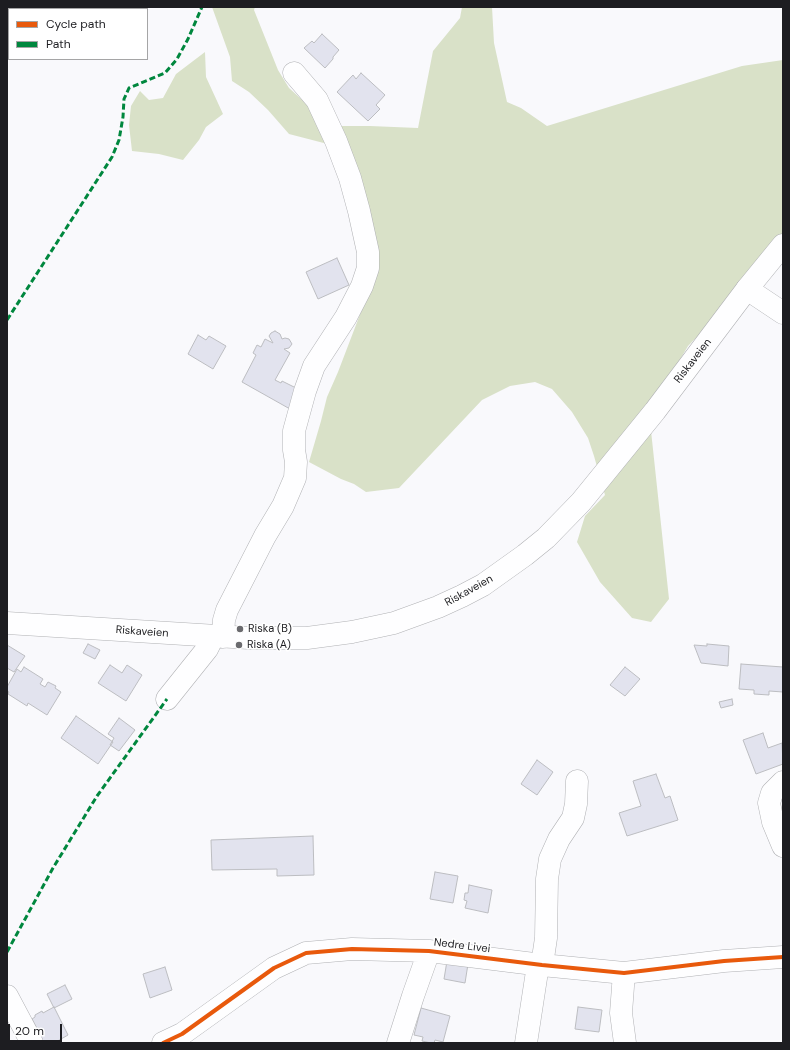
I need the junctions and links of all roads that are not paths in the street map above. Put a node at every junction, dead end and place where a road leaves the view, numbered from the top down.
1 (294, 73) dead end
2 (783, 245) edge
3 (747, 289) junction
4 (783, 313) edge
5 (7, 623) edge
6 (216, 637) junction
7 (167, 699) dead end
8 (577, 781) dead end
9 (783, 782) edge
10 (783, 846) edge
11 (429, 951) junction
12 (783, 957) edge
13 (540, 965) junction
14 (624, 973) junction
15 (7, 996) edge
16 (32, 1043) edge
17 (163, 1043) edge
18 (398, 1043) edge
19 (526, 1043) edge
20 (625, 1043) edge

1 - 6 main road
2 - 3 main road, Riskaveien
3 - 4 main road
3 - 6 main road, Riskaveien
5 - 6 main road, Riskaveien
6 - 7 main road
8 - 13 main road
9 - 10 main road
11 - 13 main road, Nedre Livei
11 - 17 main road, Nedre Livei
11 - 18 main road
12 - 14 main road, Nedre Livei
13 - 14 main road, Nedre Livei
13 - 19 main road
14 - 20 main road
15 - 16 main road

